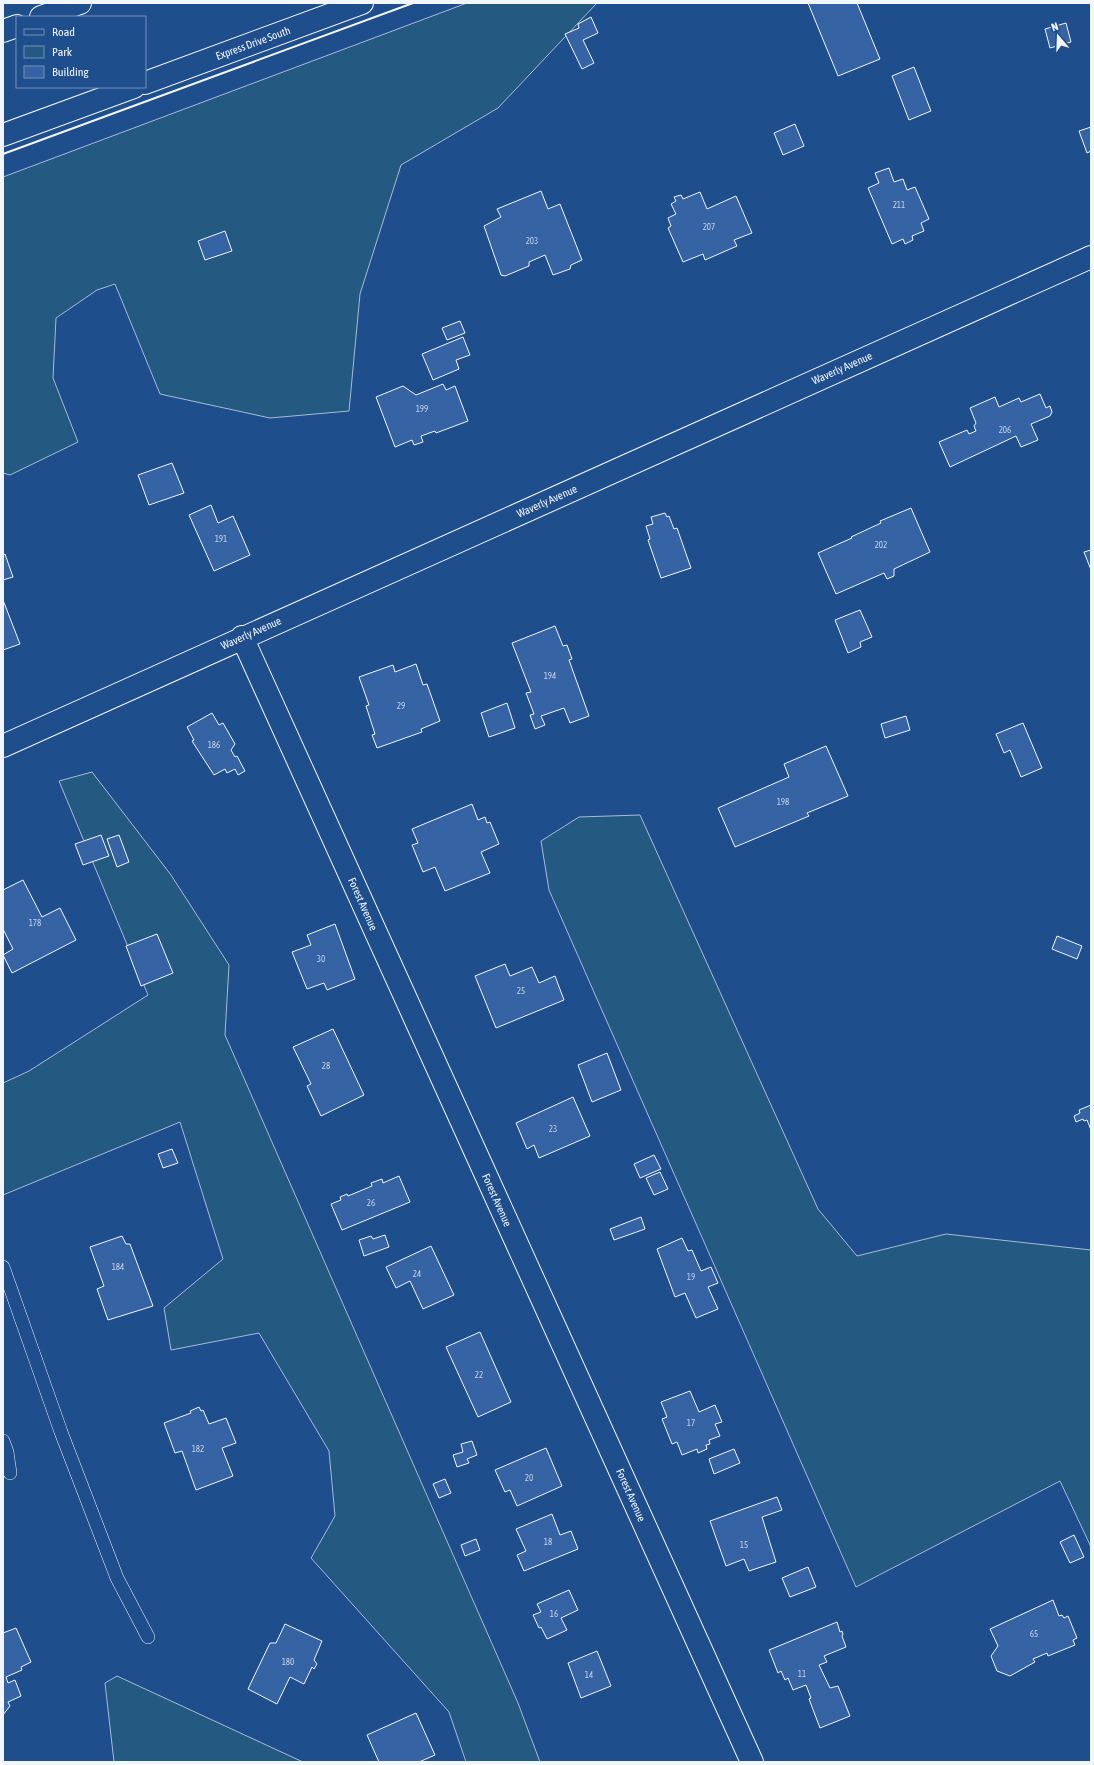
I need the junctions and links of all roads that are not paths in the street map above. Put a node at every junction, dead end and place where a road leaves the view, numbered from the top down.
1 (80, 3) edge
2 (362, 3) edge
3 (45, 16) edge
4 (16, 26) edge
5 (3, 31) edge
6 (146, 83) edge
7 (131, 88) edge
8 (3, 135) edge
9 (1091, 257) edge
10 (242, 637) junction
11 (3, 746) edge
12 (3, 1267) edge
13 (3, 1441) edge
14 (10, 1472) dead end
15 (148, 1637) dead end
16 (752, 1762) edge

1 - 3 main road
2 - 6 main road, Express Drive South
4 - 5 main road
7 - 8 main road
9 - 10 main road, Waverly Avenue
10 - 11 main road, Waverly Avenue
10 - 16 main road, Forest Avenue
12 - 15 lane
13 - 14 lane

